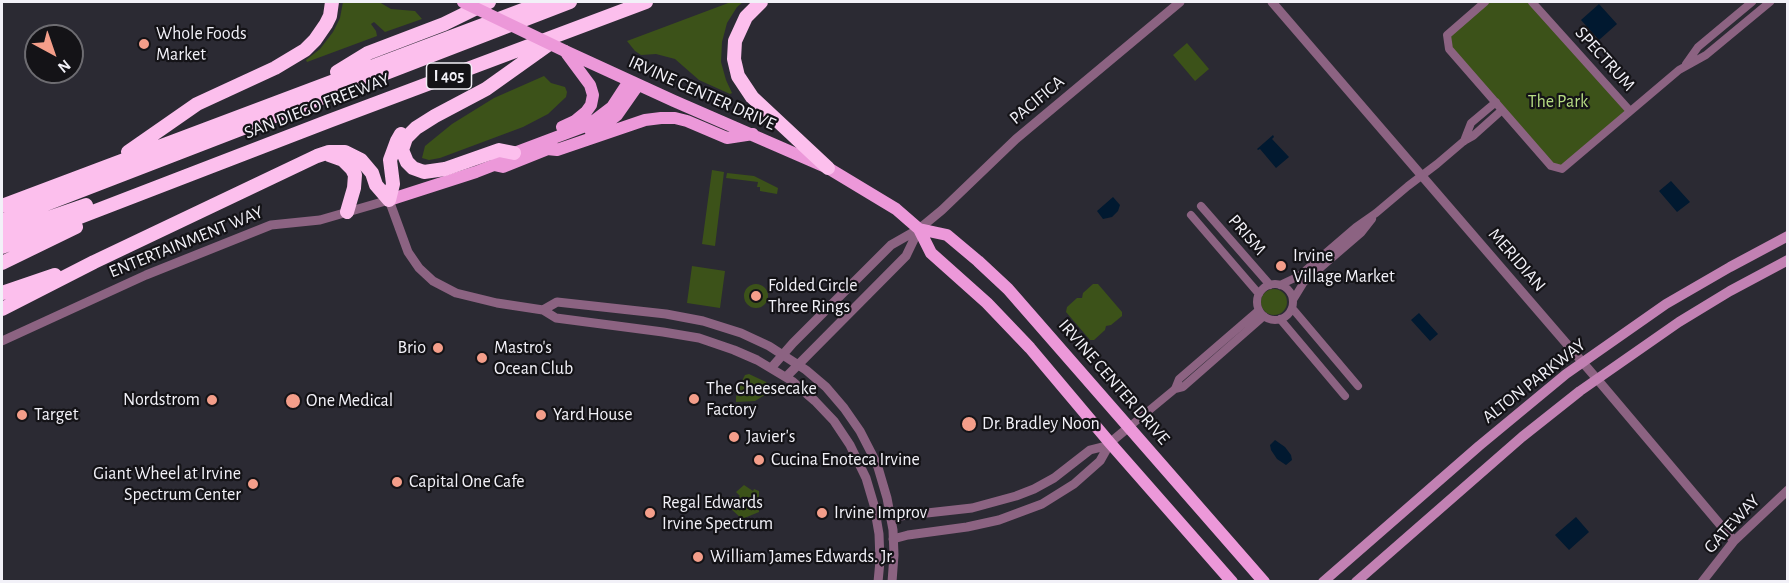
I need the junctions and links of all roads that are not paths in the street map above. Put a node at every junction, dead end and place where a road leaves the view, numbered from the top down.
1 (332, 2) edge
2 (463, 2) edge
3 (489, 2) edge
4 (544, 2) edge
5 (570, 2) edge
6 (646, 2) edge
7 (761, 2) edge
8 (1180, 2) edge
9 (1272, 2) edge
10 (1485, 2) edge
11 (1532, 2) edge
12 (1752, 2) edge
13 (1770, 2) edge
14 (569, 31) junction
15 (565, 51) junction
16 (1686, 65) junction
17 (633, 83) junction
18 (312, 87) junction
19 (1496, 102) junction
20 (1502, 110) junction
21 (1630, 111) junction
22 (329, 120) junction
23 (416, 128) junction
24 (753, 134) junction
25 (1464, 141) junction
26 (548, 145) junction
27 (514, 153) junction
28 (318, 156) junction
29 (108, 165) junction
30 (494, 165) junction
31 (828, 168) junction
32 (1422, 175) junction
33 (156, 188) junction
34 (389, 200) junction
35 (2, 206) edge
36 (1201, 206) dead end
37 (347, 212) junction
38 (1376, 213) junction
39 (1191, 215) dead end
40 (2, 221) edge
41 (919, 229) junction
42 (2, 234) edge
43 (1788, 236) edge
44 (2, 247) edge
45 (1788, 260) edge
46 (94, 262) junction
47 (2, 263) edge
48 (1270, 285) junction
49 (1280, 285) junction
50 (2, 293) edge
51 (1258, 294) junction
52 (1292, 304) junction
53 (2, 309) edge
54 (543, 310) junction
55 (1261, 313) junction
56 (1280, 319) junction
57 (2, 341) edge
58 (783, 355) junction
59 (1583, 362) junction
60 (797, 364) junction
61 (772, 368) junction
62 (786, 377) junction
63 (1597, 378) junction
64 (1358, 386) dead end
65 (1345, 396) dead end
66 (1129, 427) junction
67 (1110, 443) junction
68 (1035, 489) junction
69 (1788, 490) edge
70 (1042, 504) junction
71 (891, 517) junction
72 (893, 539) junction
73 (1734, 541) junction
74 (878, 582) edge
75 (892, 582) edge
76 (1232, 582) edge
77 (1264, 582) edge
78 (1323, 582) edge
79 (1356, 582) edge
80 (1702, 582) edge

1 - 29 highway
2 - 15 main road, IRVINE CENTER DRIVE, bridge
3 - 18 highway
4 - 18 highway, SAN DIEGO FREEWAY / I 405
5 - 40 highway
6 - 14 highway, SAN DIEGO FREEWAY / I 405
7 - 31 highway
8 - 41 street, PACIFICA
9 - 32 street, MERIDIAN
10 - 19 street, SPECTRUM
11 - 21 street, SPECTRUM
12 - 16 street, SPECTRUM
13 - 16 street, SPECTRUM
14 - 22 highway, SAN DIEGO FREEWAY / I 405
14 - 23 highway
15 - 17 main road, IRVINE CENTER DRIVE
15 - 26 main road
16 - 21 street, SPECTRUM
17 - 24 main road, IRVINE CENTER DRIVE
17 - 26 main road, ENTERTAINMENT WAY
18 - 29 highway, SAN DIEGO FREEWAY / I 405
19 - 20 street, SPECTRUM
19 - 25 street
20 - 21 street, SPECTRUM
20 - 25 street
22 - 33 highway, SAN DIEGO FREEWAY / I 405
22 - 42 highway
23 - 27 highway
23 - 34 highway
24 - 26 main road
24 - 31 main road, IRVINE CENTER DRIVE
25 - 32 street
26 - 27 main road, ENTERTAINMENT WAY
26 - 30 main road, ENTERTAINMENT WAY
27 - 30 main road, ENTERTAINMENT WAY
28 - 34 highway
28 - 37 highway
28 - 46 highway
29 - 35 highway, SAN DIEGO FREEWAY / I 405
30 - 34 main road, ENTERTAINMENT WAY
31 - 41 main road, IRVINE CENTER DRIVE
32 - 38 street
32 - 59 street, MERIDIAN
33 - 44 highway, SAN DIEGO FREEWAY / I 405
33 - 47 highway
34 - 37 street, ENTERTAINMENT WAY
34 - 54 street
36 - 48 street, PRISM
37 - 57 street, ENTERTAINMENT WAY
38 - 49 street
38 - 52 street
39 - 51 street, PRISM
41 - 58 street, PACIFICA
41 - 60 street, PACIFICA
41 - 66 main road, IRVINE CENTER DRIVE
41 - 67 main road, IRVINE CENTER DRIVE
43 - 59 main road, ALTON PARKWAY
45 - 63 main road, ALTON PARKWAY
46 - 50 highway
46 - 53 highway
48 - 49 street
48 - 51 street
49 - 52 street
51 - 55 street
52 - 56 street
52 - 64 street
54 - 58 street
54 - 61 street
55 - 56 street
55 - 66 street
56 - 65 street
58 - 60 street
58 - 61 street, PACIFICA
59 - 63 street, MERIDIAN
59 - 78 main road, ALTON PARKWAY
60 - 62 street, PACIFICA
60 - 71 street
61 - 62 street
62 - 74 street
63 - 73 street, MERIDIAN
63 - 79 main road, ALTON PARKWAY
66 - 67 street
66 - 77 main road, IRVINE CENTER DRIVE
67 - 68 street
67 - 70 street
67 - 76 main road, IRVINE CENTER DRIVE
68 - 70 street
68 - 71 street
69 - 73 street, GATEWAY
70 - 72 street
71 - 72 street
72 - 75 street
73 - 80 street, GATEWAY

